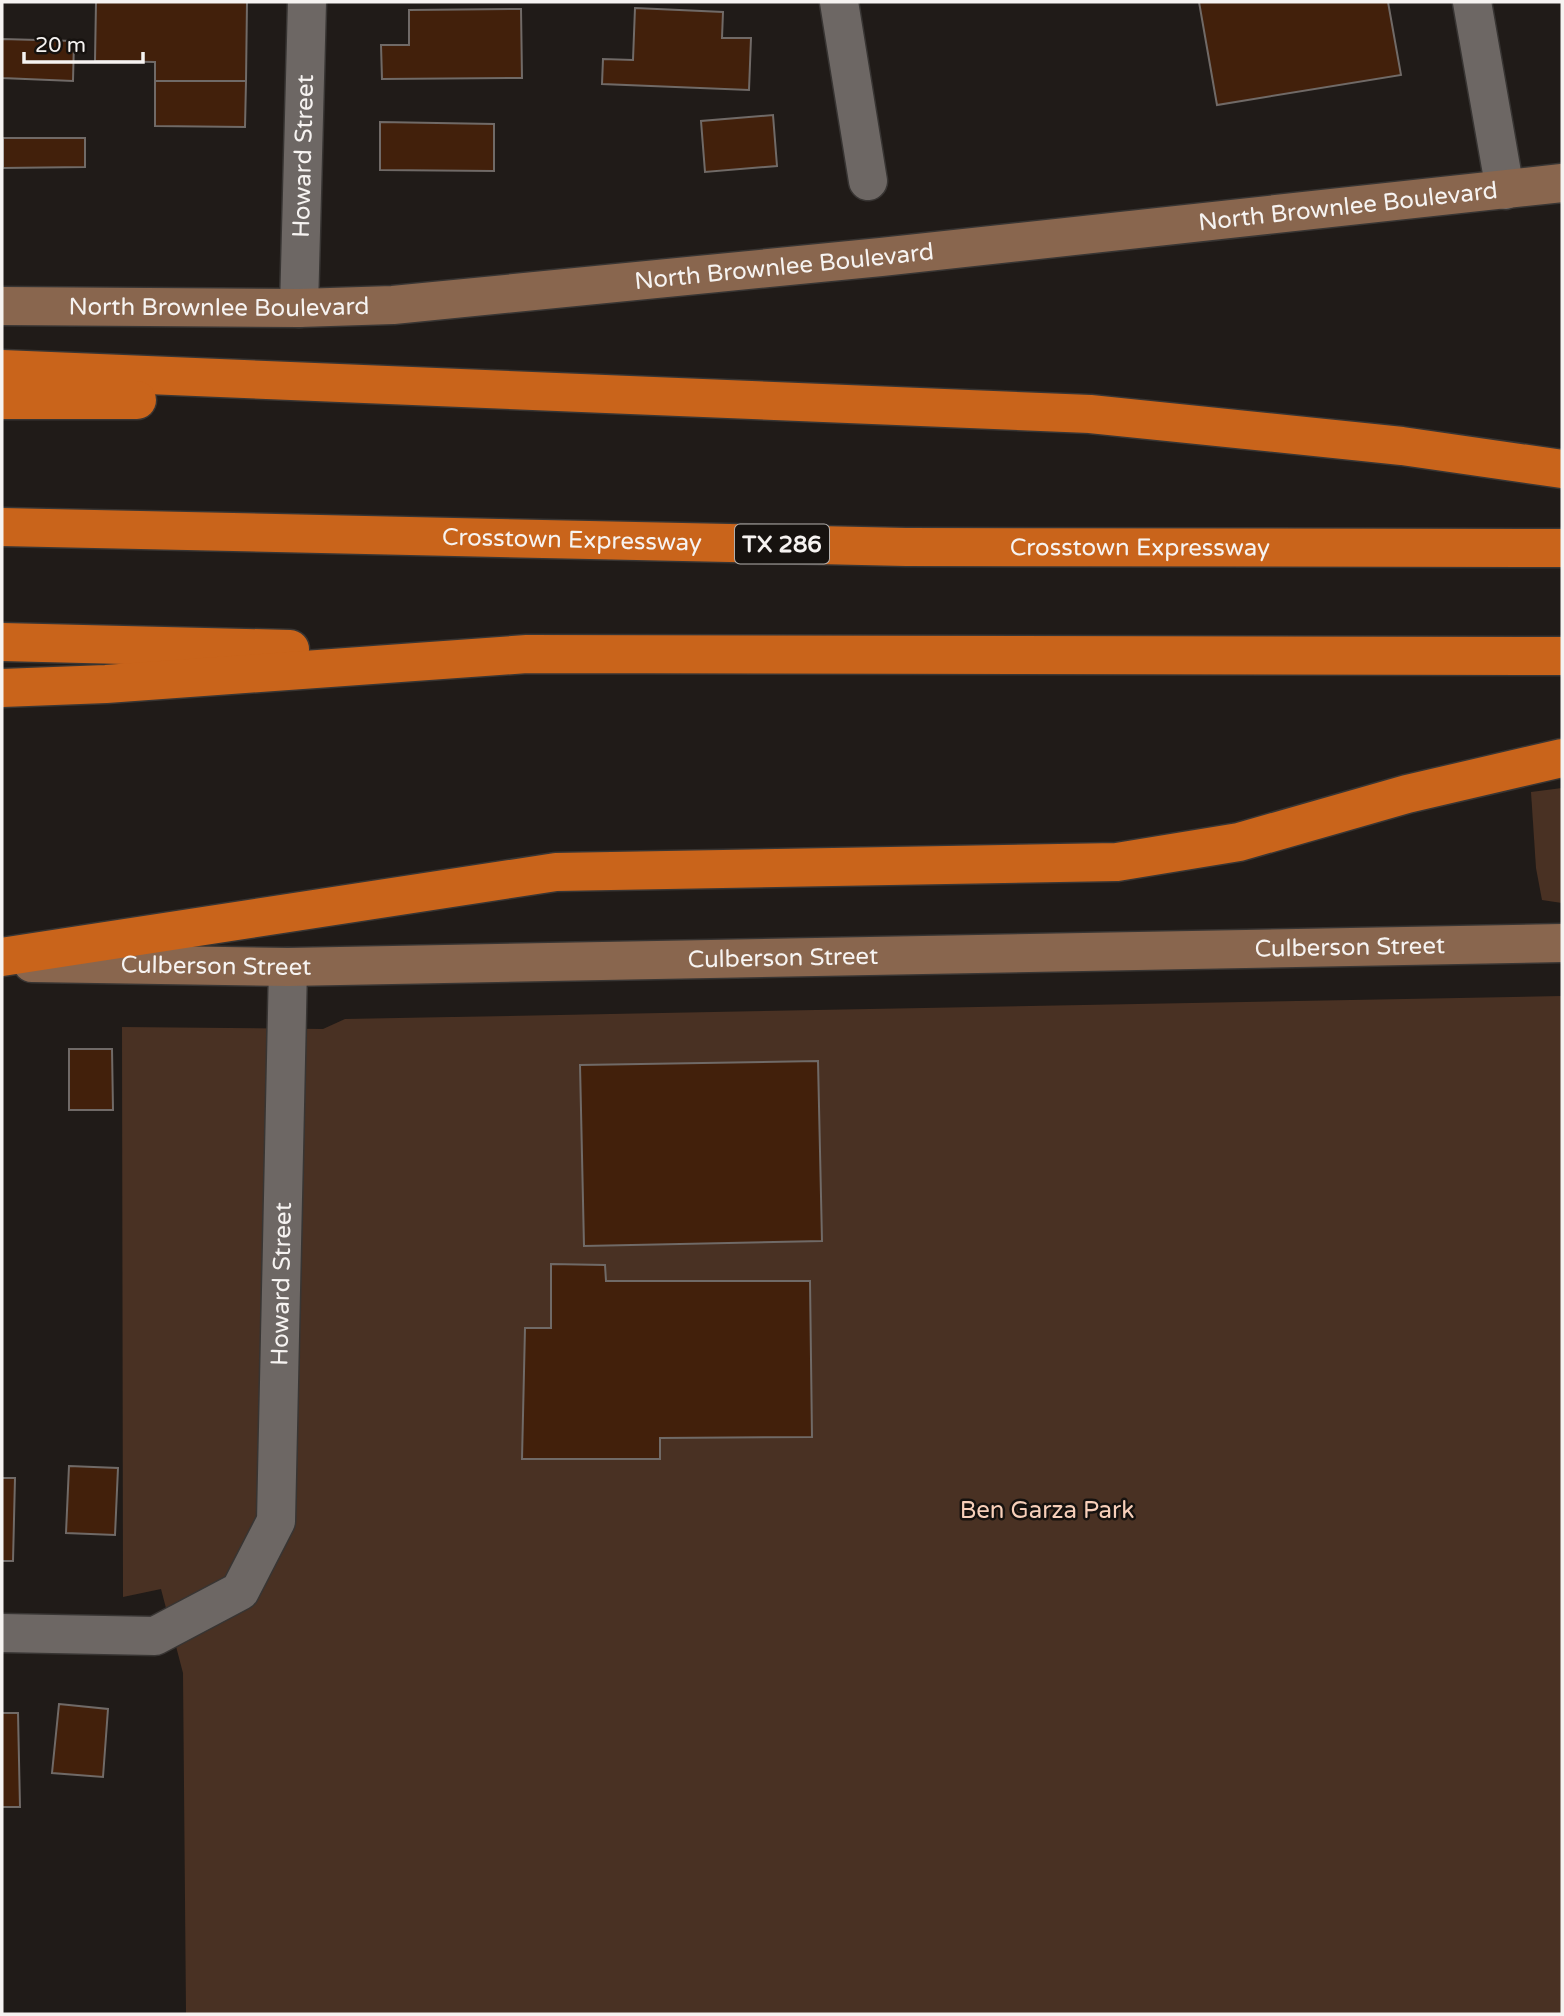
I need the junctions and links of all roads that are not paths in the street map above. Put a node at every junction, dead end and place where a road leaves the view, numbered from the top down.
1 (307, 2) edge
2 (839, 2) edge
3 (1472, 2) edge
4 (868, 181) dead end
5 (1562, 184) edge
6 (1505, 190) junction
7 (2, 306) edge
8 (299, 309) junction
9 (2, 369) edge
10 (2, 400) edge
11 (846, 406) junction
12 (1562, 469) edge
13 (2, 527) edge
14 (1562, 548) edge
15 (2, 642) edge
16 (527, 654) junction
17 (1562, 656) edge
18 (2, 688) edge
19 (1562, 758) edge
20 (1562, 943) edge
21 (2, 957) edge
22 (2, 963) edge
23 (288, 967) junction
24 (2, 1633) edge

1 - 8 street, Howard Street
2 - 4 street
3 - 6 street
5 - 6 main road, North Brownlee Boulevard
6 - 8 main road, North Brownlee Boulevard
7 - 8 main road, North Brownlee Boulevard
9 - 11 highway
10 - 11 highway
11 - 12 highway
13 - 14 highway, Crosstown Expressway / TX 286
15 - 16 highway
16 - 17 highway
16 - 18 highway
19 - 21 highway
20 - 23 main road, Culberson Street
22 - 23 main road, Culberson Street
23 - 24 street, Howard Street

